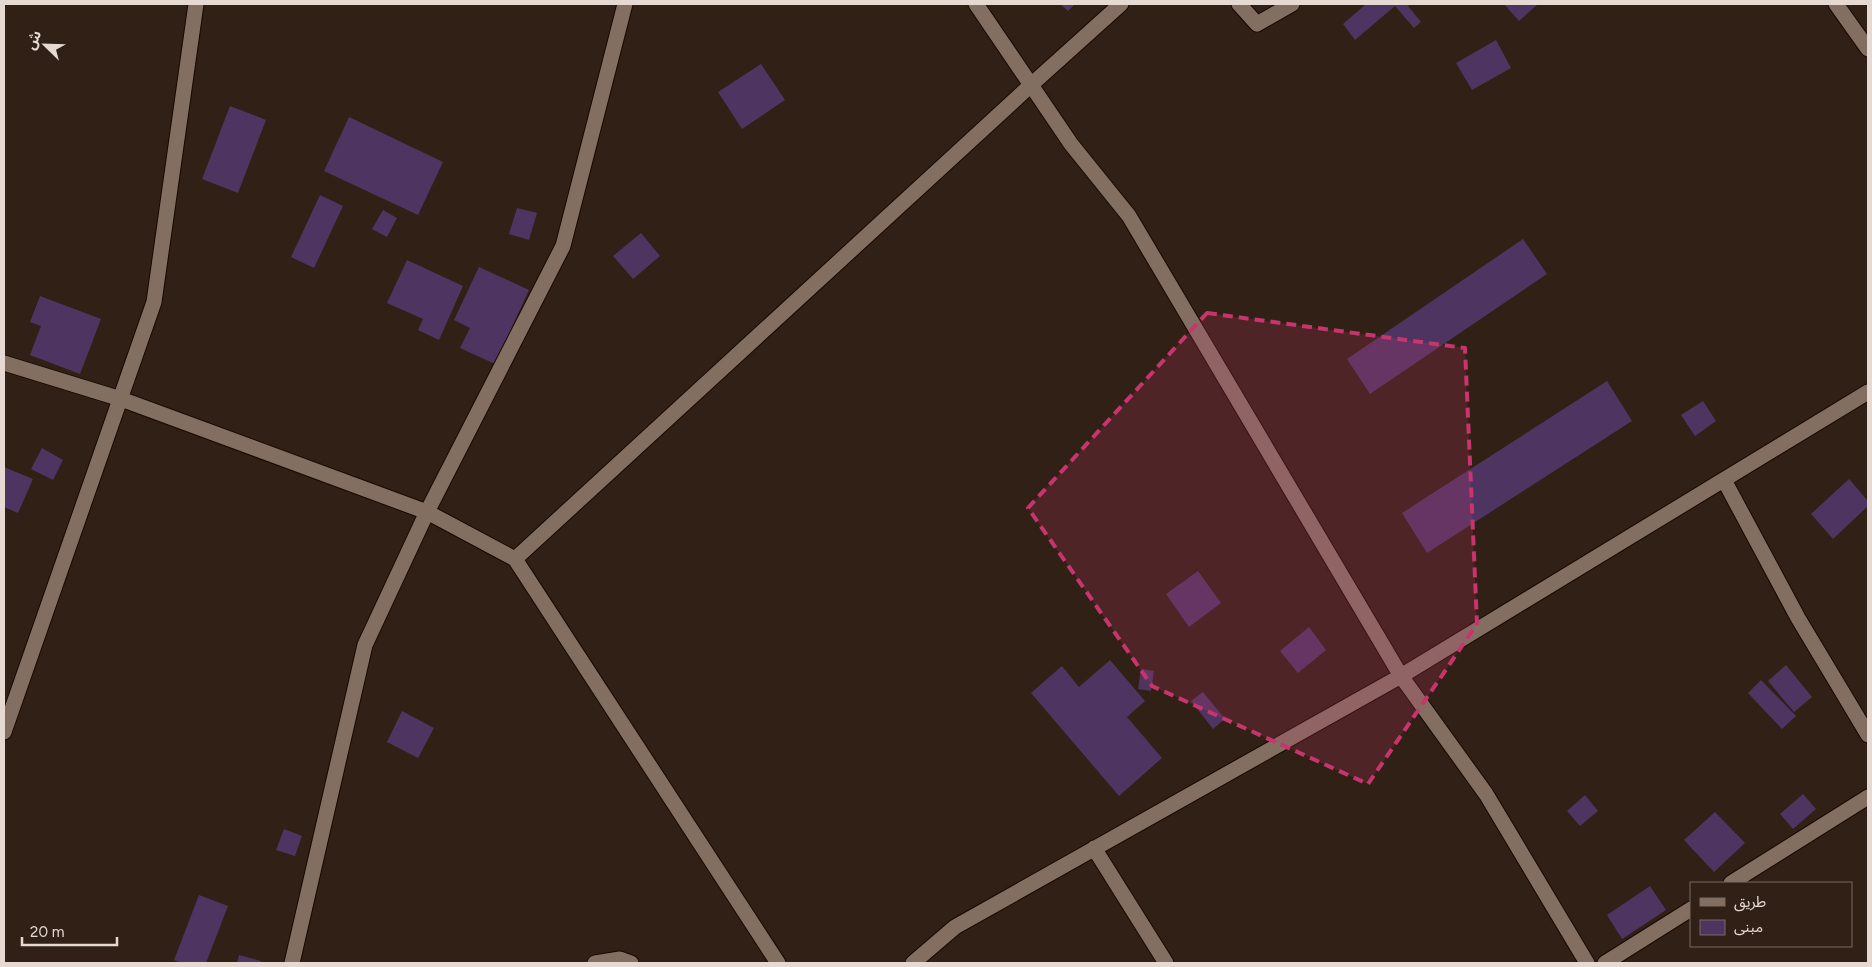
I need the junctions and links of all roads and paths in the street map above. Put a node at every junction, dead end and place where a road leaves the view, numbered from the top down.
1 (196, 4) edge
2 (625, 4) edge
3 (976, 4) edge
4 (1122, 4) edge
5 (1239, 4) edge
6 (1292, 4) edge
7 (1836, 4) edge
8 (1868, 49) edge
9 (1031, 85) junction
10 (4, 363) edge
11 (1868, 392) edge
12 (120, 399) junction
13 (1724, 480) junction
14 (427, 512) junction
15 (515, 558) junction
16 (1401, 676) junction
17 (4, 732) edge
18 (1868, 735) edge
19 (1868, 797) edge
20 (1094, 848) junction
21 (1733, 882) edge
22 (1690, 910) edge
23 (292, 963) edge
24 (595, 963) edge
25 (631, 963) edge
26 (778, 963) edge
27 (913, 963) edge
28 (1166, 963) edge
29 (1587, 963) edge
30 (1605, 963) edge

1 - 12 street
2 - 14 street
3 - 9 street
4 - 9 street
5 - 6 street
7 - 8 street
9 - 15 street
9 - 16 street
10 - 12 street
11 - 13 street
12 - 14 street
12 - 17 street
13 - 16 street
13 - 18 street
14 - 15 street
14 - 23 street
15 - 26 street
16 - 20 street
16 - 29 street
19 - 21 street
20 - 27 street
20 - 28 street
22 - 30 street
24 - 25 street

